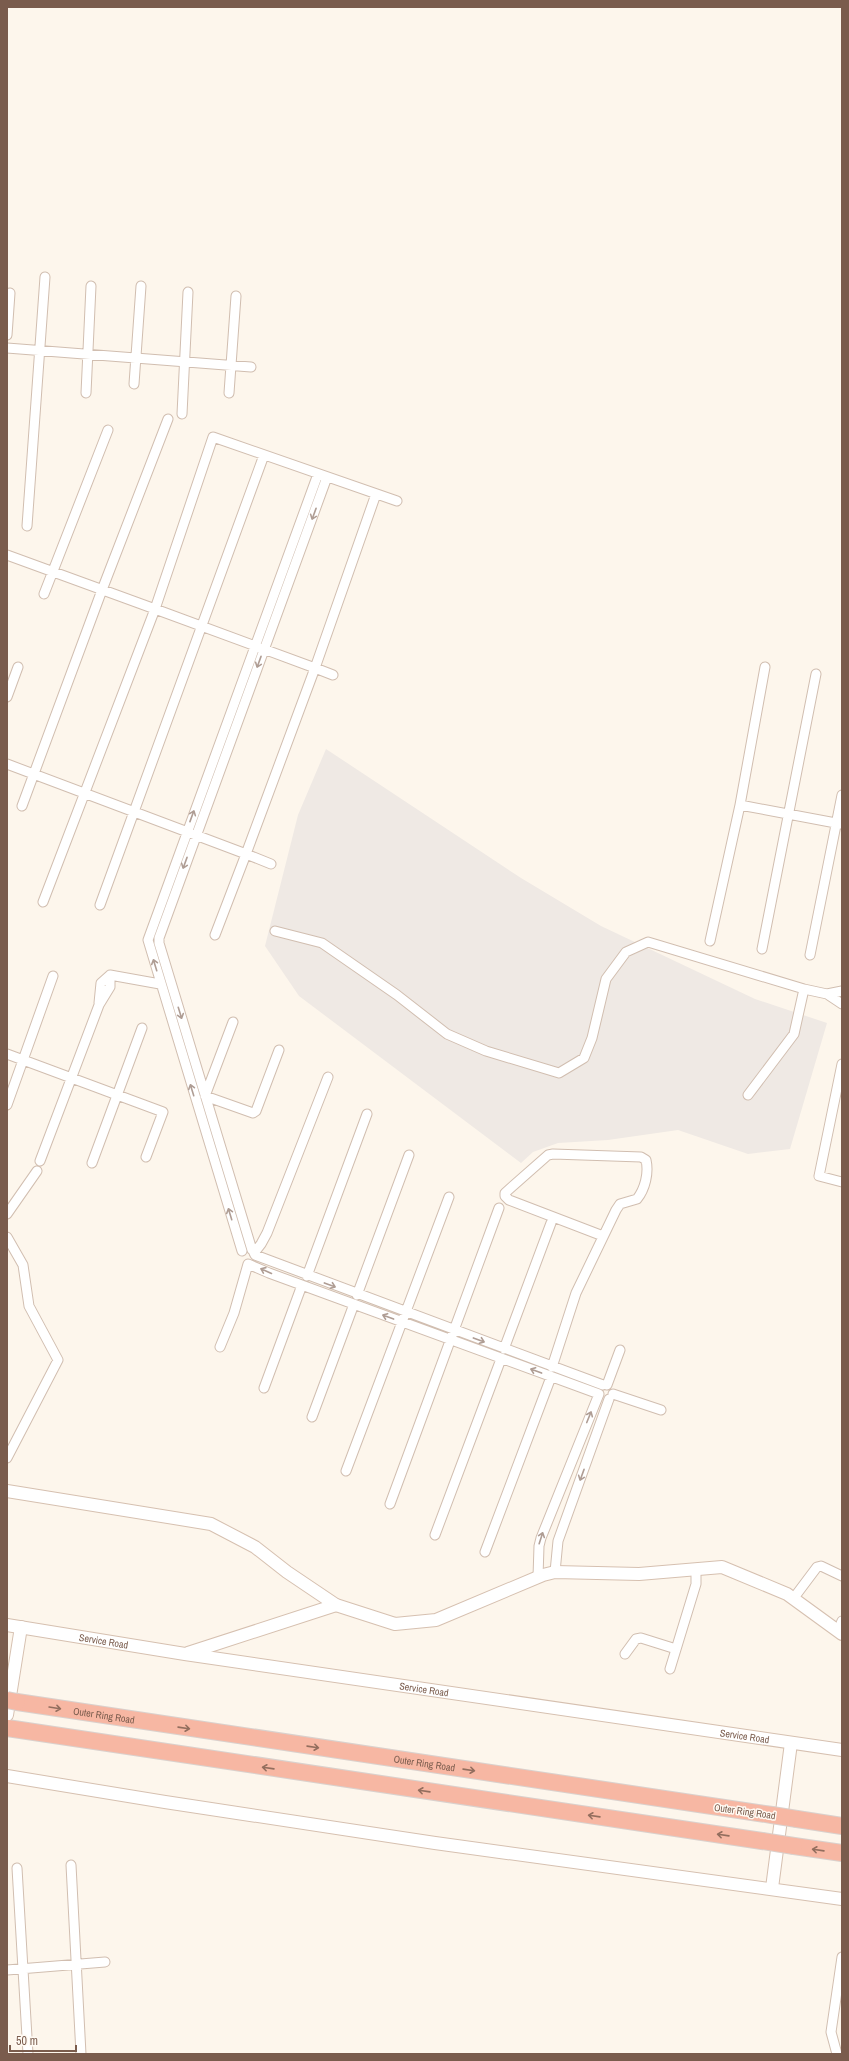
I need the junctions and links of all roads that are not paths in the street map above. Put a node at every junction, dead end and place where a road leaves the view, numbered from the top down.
1 (45, 277) dead end
2 (91, 286) dead end
3 (141, 286) dead end
4 (188, 292) dead end
5 (10, 293) dead end
6 (236, 296) dead end
7 (7, 335) edge
8 (7, 348) edge
9 (40, 351) junction
10 (88, 354) junction
11 (136, 358) junction
12 (185, 362) junction
13 (231, 365) junction
14 (251, 367) dead end
15 (134, 384) dead end
16 (86, 393) dead end
17 (229, 393) dead end
18 (182, 414) dead end
19 (168, 419) dead end
20 (108, 430) dead end
21 (264, 455) junction
22 (318, 474) junction
23 (327, 477) junction
24 (376, 494) junction
25 (397, 501) dead end
26 (27, 526) dead end
27 (7, 556) edge
28 (53, 573) junction
29 (102, 590) junction
30 (44, 594) dead end
31 (155, 609) junction
32 (201, 626) junction
33 (254, 645) junction
34 (264, 648) junction
35 (18, 667) dead end
36 (765, 667) dead end
37 (315, 668) junction
38 (816, 674) dead end
39 (333, 675) dead end
40 (7, 697) edge
41 (7, 764) edge
42 (34, 774) junction
43 (84, 793) junction
44 (842, 795) edge
45 (740, 805) junction
46 (22, 806) dead end
47 (132, 813) junction
48 (789, 814) junction
49 (839, 823) edge
50 (191, 834) junction
51 (246, 854) junction
52 (271, 864) dead end
53 (43, 902) dead end
54 (100, 905) dead end
55 (274, 931) dead end
56 (215, 935) dead end
57 (710, 941) dead end
58 (762, 949) dead end
59 (810, 955) dead end
60 (53, 976) dead end
61 (160, 984) junction
62 (804, 988) junction
63 (842, 991) edge
64 (827, 994) junction
65 (842, 1004) edge
66 (233, 1022) dead end
67 (142, 1028) dead end
68 (279, 1050) dead end
69 (7, 1054) edge
70 (24, 1061) junction
71 (842, 1064) edge
72 (328, 1077) dead end
73 (71, 1078) junction
74 (118, 1095) junction
75 (748, 1095) dead end
76 (205, 1096) junction
77 (7, 1105) edge
78 (367, 1114) dead end
79 (409, 1155) dead end
80 (146, 1157) dead end
81 (40, 1161) dead end
82 (92, 1163) dead end
83 (37, 1171) dead end
84 (842, 1182) edge
85 (449, 1197) dead end
86 (499, 1208) dead end
87 (7, 1214) edge
88 (551, 1223) dead end
89 (603, 1236) junction
90 (7, 1237) edge
91 (242, 1251) junction
92 (254, 1253) junction
93 (248, 1264) junction
94 (307, 1276) junction
95 (302, 1285) junction
96 (357, 1295) junction
97 (354, 1304) junction
98 (406, 1313) junction
99 (403, 1322) junction
100 (454, 1331) junction
101 (451, 1340) junction
102 (220, 1347) dead end
103 (504, 1349) junction
104 (620, 1350) dead end
105 (501, 1359) junction
106 (552, 1367) junction
107 (551, 1377) junction
108 (605, 1385) junction
109 (264, 1388) dead end
110 (599, 1394) junction
111 (611, 1396) junction
112 (661, 1410) dead end
113 (312, 1417) dead end
114 (7, 1458) edge
115 (346, 1471) dead end
116 (7, 1491) edge
117 (390, 1504) dead end
118 (435, 1535) dead end
119 (485, 1552) dead end
120 (696, 1569) junction
121 (555, 1572) junction
122 (842, 1576) edge
123 (538, 1577) junction
124 (793, 1599) junction
125 (336, 1605) junction
126 (7, 1625) edge
127 (21, 1627) junction
128 (841, 1628) edge
129 (676, 1649) junction
130 (185, 1654) junction
131 (625, 1654) dead end
132 (670, 1669) dead end
133 (12, 1701) edge
134 (9, 1724) edge
135 (791, 1743) junction
136 (842, 1750) edge
137 (7, 1776) edge
138 (842, 1826) edge
139 (842, 1853) edge
140 (71, 1865) dead end
141 (17, 1868) dead end
142 (772, 1888) junction
143 (842, 1899) edge
144 (842, 1957) edge
145 (105, 1962) dead end
146 (77, 1964) junction
147 (22, 1968) junction
148 (7, 1970) edge
149 (28, 2054) edge
150 (81, 2054) edge
151 (837, 2054) edge

1 - 9 street
2 - 10 street
3 - 11 street
4 - 12 street
5 - 7 street
6 - 13 street
8 - 9 street
9 - 10 street
9 - 26 street
10 - 11 street
10 - 16 street
11 - 12 street
11 - 15 street
12 - 13 street
12 - 18 street
13 - 14 street
13 - 17 street
19 - 29 street
20 - 28 street
21 - 22 street
21 - 31 street
21 - 32 street
22 - 23 street
22 - 33 street
23 - 24 street
23 -> 34 street
24 - 25 street
24 - 37 street
27 - 28 street
28 - 29 street
28 - 30 street
29 - 31 street
29 - 42 street
31 - 32 street
31 - 43 street
32 - 33 street
32 - 47 street
33 - 34 street
50 -> 33 street
34 - 37 street
34 -> 50 street
35 - 40 street
36 - 45 street
37 - 39 street
37 - 51 street
38 - 48 street
41 - 42 street
42 - 43 street
42 - 46 street
43 - 47 street
43 - 53 street
44 - 49 street
45 - 48 street
45 - 57 street
47 - 50 street
47 - 54 street
48 - 49 street
48 - 58 street
49 - 59 street
50 - 51 street
61 -> 50 street
50 -> 76 street
51 - 52 street
51 - 56 street
55 - 62 street
60 - 70 street
61 - 73 street
91 -> 61 street
62 - 64 street
62 - 75 street
63 - 64 street
64 - 65 street
66 - 76 street
67 - 74 street
68 - 76 street
69 - 70 street
70 - 73 street
70 - 77 street
71 - 84 street
72 - 92 street
73 - 74 street
73 - 81 street
74 - 80 street
74 - 82 street
76 - 92 street
78 - 94 street
79 - 96 street
83 - 87 street
85 - 98 street
86 - 100 street
88 - 103 street
89 - 89 street
89 - 106 street
90 - 114 street
91 - 92 street
91 - 93 street
92 - 93 street
92 - 94 street
95 -> 93 street
93 - 102 street
94 -> 96 street
95 - 97 street
95 - 109 street
96 - 98 street
99 -> 97 street
97 - 113 street
98 - 99 street
98 - 100 street
99 - 101 street
99 - 115 street
100 - 101 street
100 -> 103 street
101 - 105 street
101 - 117 street
103 - 106 street
104 - 108 street
107 -> 105 street
105 - 118 street
106 - 108 street
107 - 110 street
107 - 119 street
108 - 110 street
108 - 111 street
110 - 111 street
123 -> 110 street
111 - 112 street
111 -> 121 street
116 - 125 main road
120 - 121 main road
120 - 124 main road
120 - 129 street
121 - 123 main road
122 - 124 street
123 - 125 main road
124 - 128 main road
125 - 130 main road
126 - 127 main road, Service Road
127 - 130 main road, Service Road
127 - 134 main road
129 - 131 street
129 - 132 street
130 - 135 main road, Service Road
133 -> 138 highway, Outer Ring Road, bridge
139 -> 134 highway, bridge
135 - 136 main road, Service Road
135 - 142 main road
137 - 142 main road
140 - 146 street
141 - 147 street
142 - 143 main road
144 - 151 street
145 - 146 street
146 - 147 street
146 - 150 street
147 - 148 street
147 - 149 street

